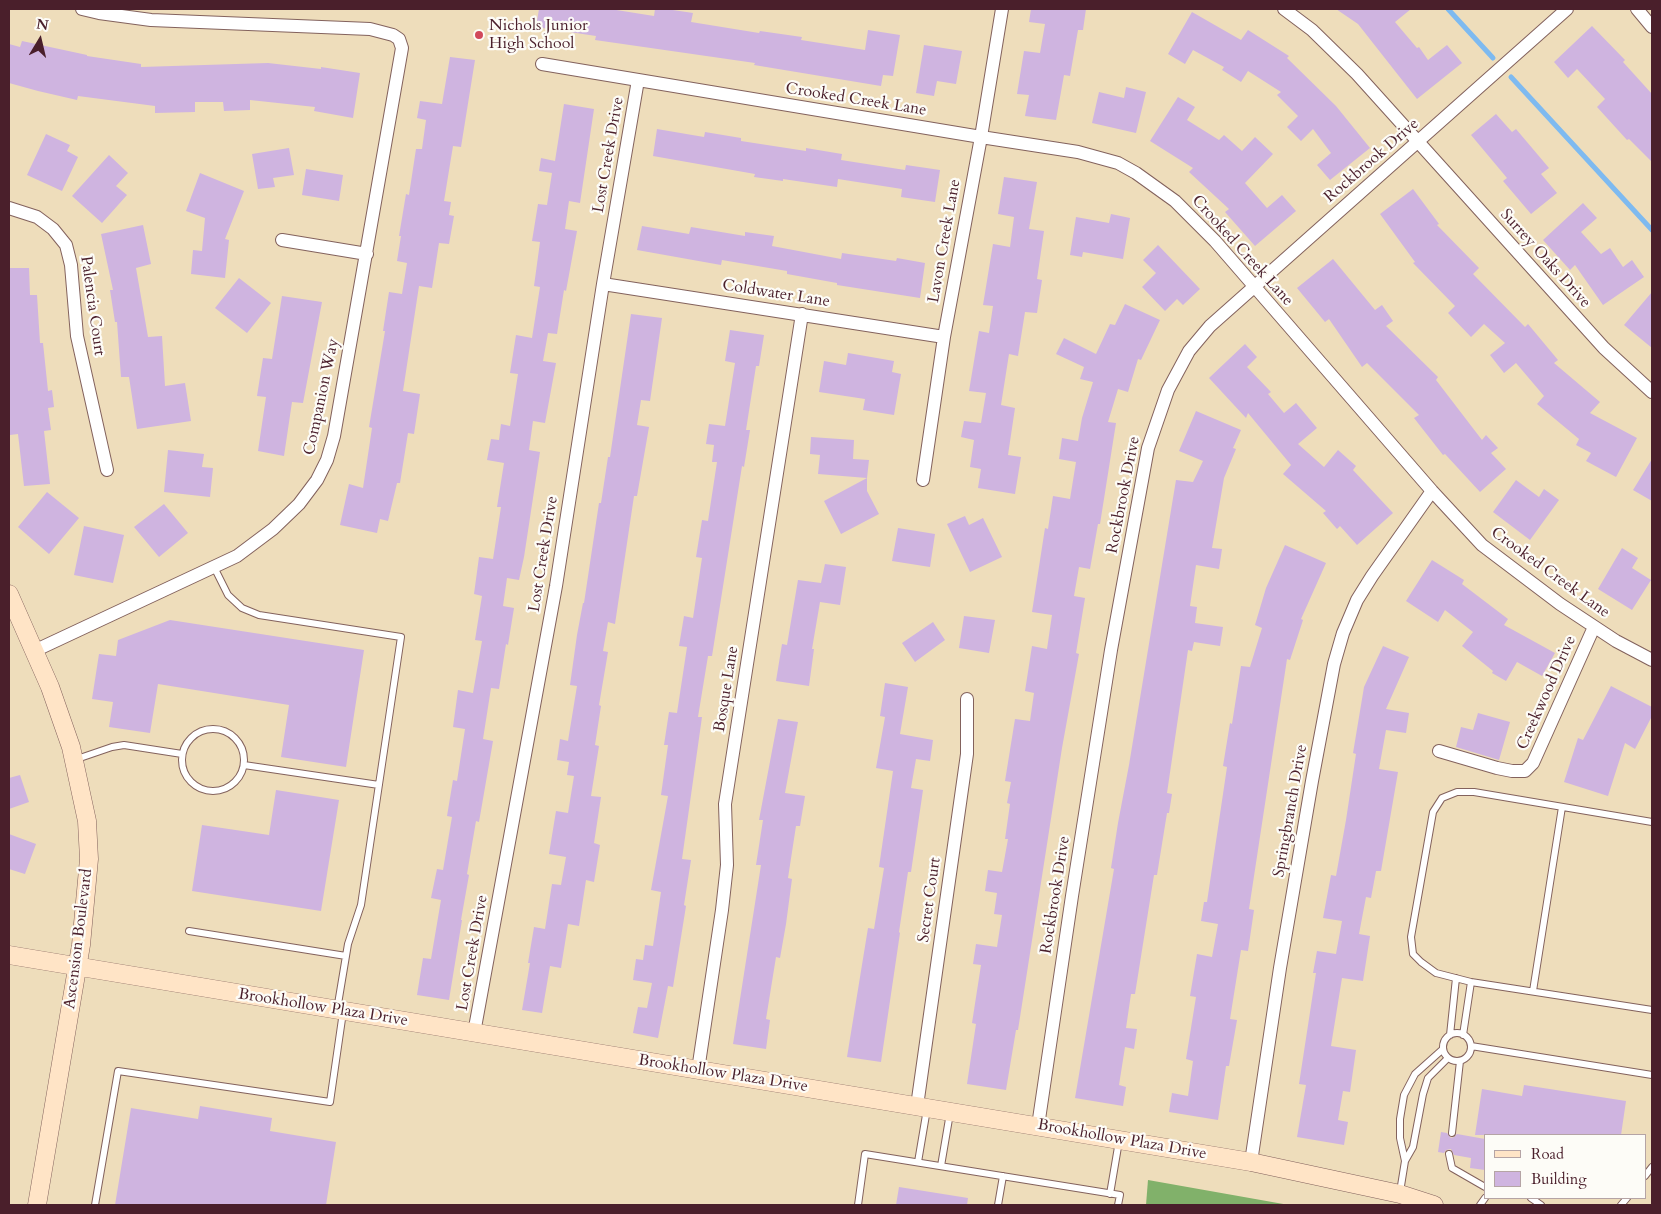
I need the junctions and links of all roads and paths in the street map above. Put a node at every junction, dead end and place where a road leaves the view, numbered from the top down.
1 (82, 9) edge
2 (1002, 9) edge
3 (1284, 9) edge
4 (1567, 9) edge
5 (1637, 9) edge
6 (1652, 27) edge
7 (542, 64) dead end
8 (638, 80) junction
9 (981, 137) junction
10 (1418, 142) junction
11 (9, 208) edge
12 (282, 240) dead end
13 (367, 254) junction
14 (604, 284) junction
15 (1254, 286) junction
16 (802, 314) junction
17 (944, 337) junction
18 (1652, 392) edge
19 (107, 470) dead end
20 (923, 480) dead end
21 (1432, 491) junction
22 (214, 567) junction
23 (9, 594) edge
24 (1594, 627) junction
25 (34, 651) junction
26 (1652, 660) edge
27 (967, 699) dead end
28 (1439, 750) dead end
29 (182, 754) junction
30 (73, 760) junction
31 (244, 765) junction
32 (379, 785) junction
33 (1562, 807) junction
34 (1652, 822) edge
35 (189, 931) dead end
36 (9, 955) edge
37 (346, 956) junction
38 (77, 967) junction
39 (1456, 978) junction
40 (1471, 982) junction
41 (1534, 991) junction
42 (340, 1010) junction
43 (1652, 1010) edge
44 (474, 1033) junction
45 (1450, 1035) junction
46 (1463, 1035) junction
47 (1471, 1046) junction
48 (1443, 1049) junction
49 (1448, 1058) junction
50 (1460, 1061) junction
51 (698, 1070) junction
52 (1652, 1075) edge
53 (922, 1107) junction
54 (950, 1112) junction
55 (1038, 1126) junction
56 (1452, 1134) dead end
57 (1119, 1140) junction
58 (1449, 1154) dead end
59 (918, 1162) junction
60 (1251, 1162) junction
61 (1405, 1162) junction
62 (941, 1166) junction
63 (1003, 1176) junction
64 (1484, 1186) edge
65 (1110, 1194) junction
66 (1400, 1194) junction
67 (37, 1205) edge
68 (95, 1205) edge
69 (858, 1205) edge
70 (998, 1205) edge
71 (1118, 1205) edge
72 (1434, 1205) edge

1 - 13 street, Companion Way
2 - 9 street, Lavon Creek Lane
3 - 10 street, Surrey Oaks Drive
4 - 10 street, Rockbrook Drive
5 - 6 street
7 - 8 street, Crooked Creek Lane
8 - 9 street, Crooked Creek Lane
8 - 14 street, Lost Creek Drive
9 - 15 street, Crooked Creek Lane
9 - 17 street, Lavon Creek Lane
10 - 15 street, Rockbrook Drive
10 - 18 street, Surrey Oaks Drive
11 - 19 street, Palencia Court
12 - 13 street
13 - 22 street, Companion Way
14 - 16 street, Coldwater Lane
14 - 44 street, Lost Creek Drive
15 - 21 street, Crooked Creek Lane
15 - 55 street, Rockbrook Drive
16 - 17 street, Coldwater Lane
16 - 51 street, Bosque Lane
17 - 20 street, Lavon Creek Lane
21 - 24 street, Crooked Creek Lane
21 - 60 street, Springbranch Drive
22 - 25 street, Companion Way
22 - 32 lane
23 - 25 street, Ascension Boulevard
24 - 26 street, Crooked Creek Lane
24 - 28 street, Creekwood Drive
25 - 30 street, Ascension Boulevard
27 - 53 street, Secret Court
29 - 30 lane
29 - 31 lane
29 - 31 lane
30 - 38 street, Ascension Boulevard
31 - 32 lane
32 - 37 lane
33 - 34 lane
33 - 39 lane
33 - 41 lane
35 - 37 lane
36 - 38 street, Brookhollow Plaza Drive
37 - 42 lane
38 - 42 street, Brookhollow Plaza Drive
38 - 67 street, Ascension Boulevard
39 - 40 lane
39 - 45 lane
40 - 41 lane
40 - 46 lane
41 - 43 lane
42 - 44 street, Brookhollow Plaza Drive
42 - 68 lane
44 - 51 street, Brookhollow Plaza Drive
45 - 46 lane
45 - 48 lane
46 - 47 lane
47 - 50 lane
47 - 52 lane
48 - 49 lane
48 - 61 lane
49 - 50 lane
49 - 61 lane
50 - 56 lane
51 - 53 street, Brookhollow Plaza Drive
53 - 54 street, Brookhollow Plaza Drive
53 - 59 lane
54 - 55 street, Brookhollow Plaza Drive
54 - 62 lane
55 - 57 street, Brookhollow Plaza Drive
57 - 60 street, Brookhollow Plaza Drive
57 - 65 lane
58 - 64 lane
59 - 62 lane
59 - 69 lane
60 - 66 street, Brookhollow Plaza Drive
61 - 66 lane
62 - 63 lane
63 - 65 lane
63 - 70 lane
65 - 71 lane
66 - 72 street, Brookhollow Plaza Drive

